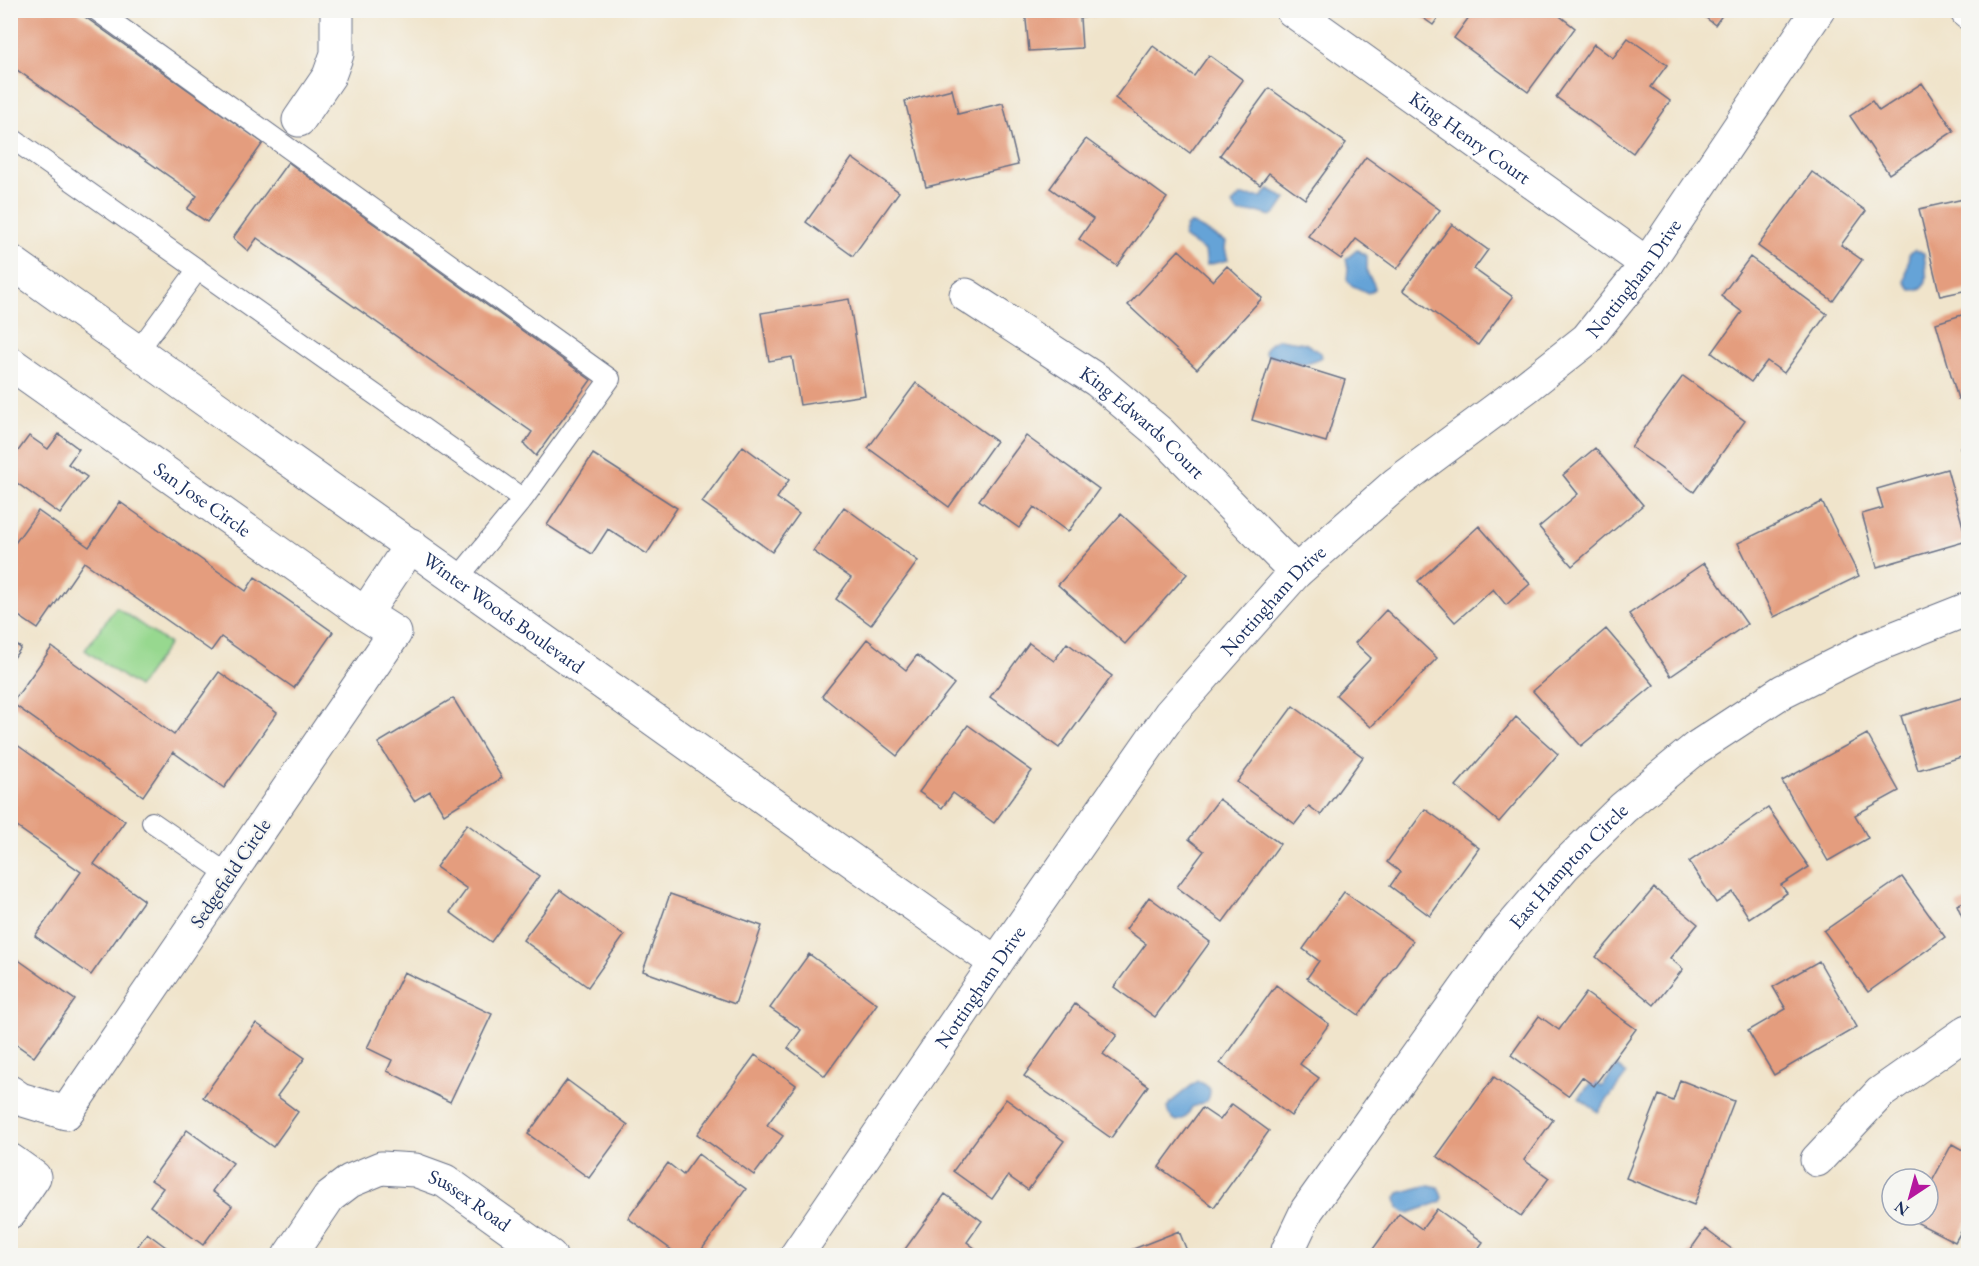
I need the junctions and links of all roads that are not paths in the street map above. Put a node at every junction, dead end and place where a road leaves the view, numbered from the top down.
1 (96, 10) edge
2 (337, 10) edge
3 (1292, 10) edge
4 (1818, 10) edge
5 (299, 120) dead end
6 (10, 137) edge
7 (10, 261) edge
8 (1647, 264) junction
9 (198, 269) junction
10 (966, 295) dead end
11 (138, 351) junction
12 (10, 363) edge
13 (523, 499) junction
14 (411, 545) junction
15 (1296, 572) junction
16 (458, 578) junction
17 (1968, 609) edge
18 (365, 614) junction
19 (395, 633) joint
20 (152, 822) dead end
21 (229, 875) junction
22 (996, 963) junction
23 (1968, 1031) edge
24 (10, 1092) edge
25 (10, 1160) edge
26 (1817, 1160) dead end
27 (10, 1212) edge
28 (289, 1256) edge
29 (550, 1256) edge
30 (796, 1256) edge
31 (1288, 1256) edge

1 - 13 lane
2 - 5 street
3 - 8 street, King Henry Court
4 - 8 street, Nottingham Drive
6 - 9 lane
7 - 11 street, Winter Woods Boulevard
8 - 15 street, Nottingham Drive
9 - 11 lane
9 - 13 lane
10 - 15 street, King Edwards Court
11 - 14 street, Winter Woods Boulevard
12 - 18 street, San Jose Circle
13 - 16 lane
14 - 16 street, Winter Woods Boulevard
14 - 18 street
15 - 22 street, Nottingham Drive
16 - 22 street, Winter Woods Boulevard
17 - 31 street, East Hampton Circle
18 - 19 street, San Jose Circle
19 - 21 street, Sedgefield Circle
20 - 21 lane
21 - 24 street, Sedgefield Circle
22 - 30 street, Nottingham Drive
23 - 26 street
25 - 27 street
28 - 29 street, Sussex Road

